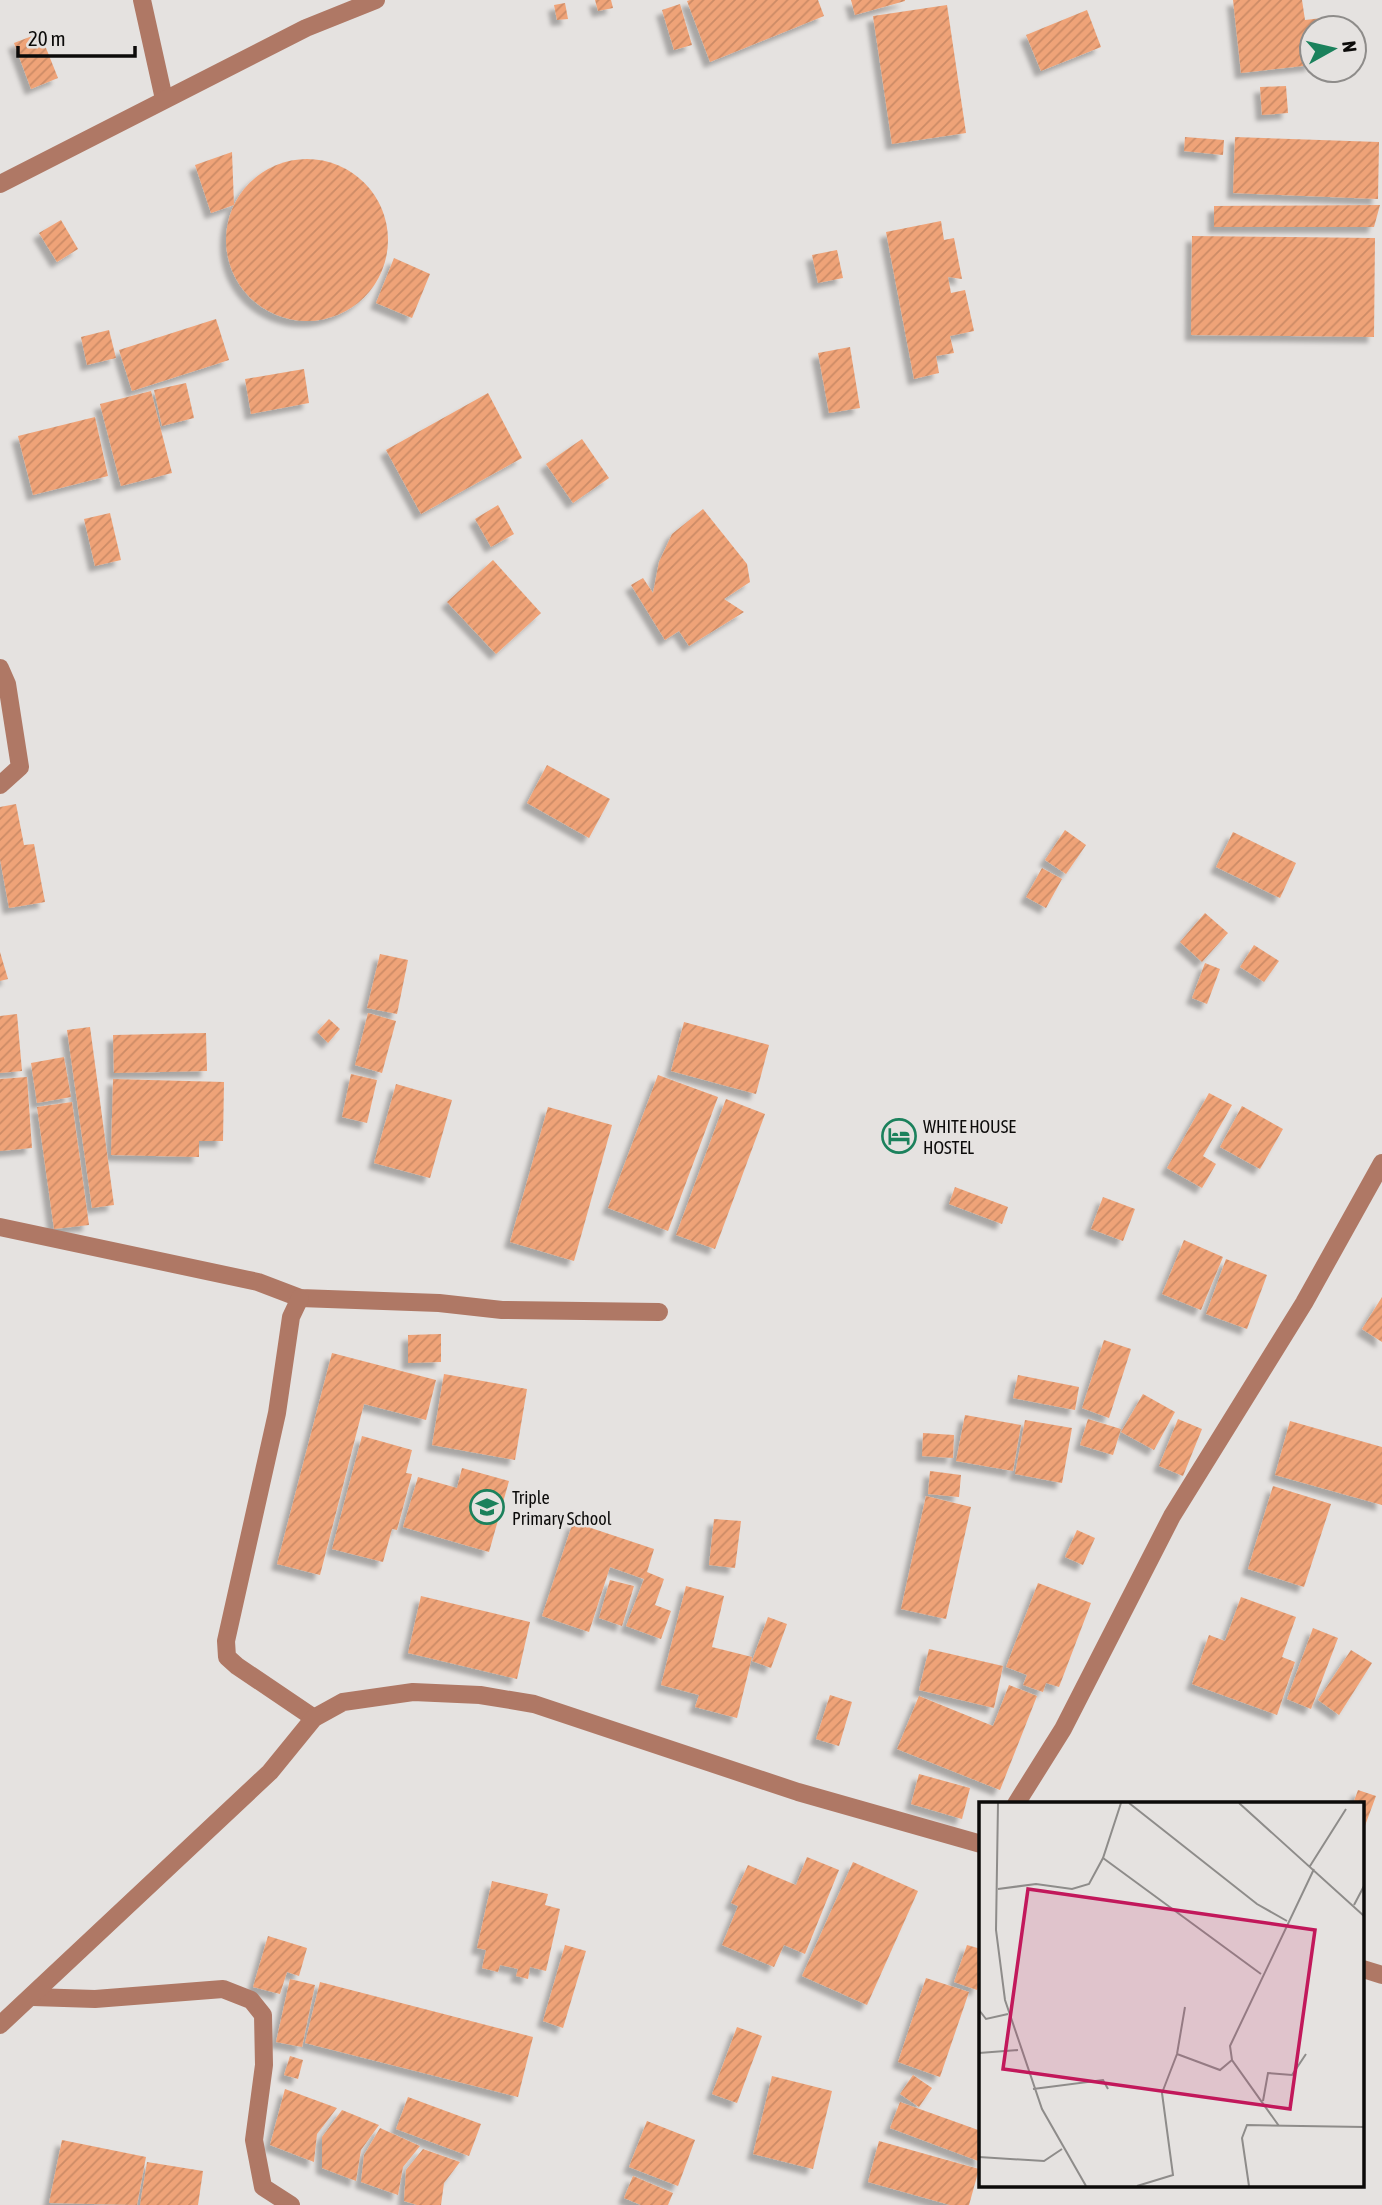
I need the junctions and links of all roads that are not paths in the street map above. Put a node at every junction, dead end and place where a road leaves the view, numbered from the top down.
1 (142, 0) edge
2 (376, 0) edge
3 (164, 99) junction
4 (0, 184) edge
5 (0, 668) edge
6 (0, 785) edge
7 (1382, 1163) edge
8 (0, 1227) edge
9 (300, 1298) junction
10 (659, 1312) dead end
11 (314, 1718) junction
12 (1017, 1802) edge
13 (979, 1843) edge
14 (1364, 1969) edge
15 (1382, 1975) edge
16 (33, 1997) junction
17 (0, 2025) edge
18 (291, 2205) edge

1 - 3 street
2 - 3 street
3 - 4 street
5 - 6 street
7 - 12 street
8 - 9 street
9 - 10 street
9 - 11 street
11 - 13 street
11 - 16 street
14 - 15 street
16 - 17 street
16 - 18 street

